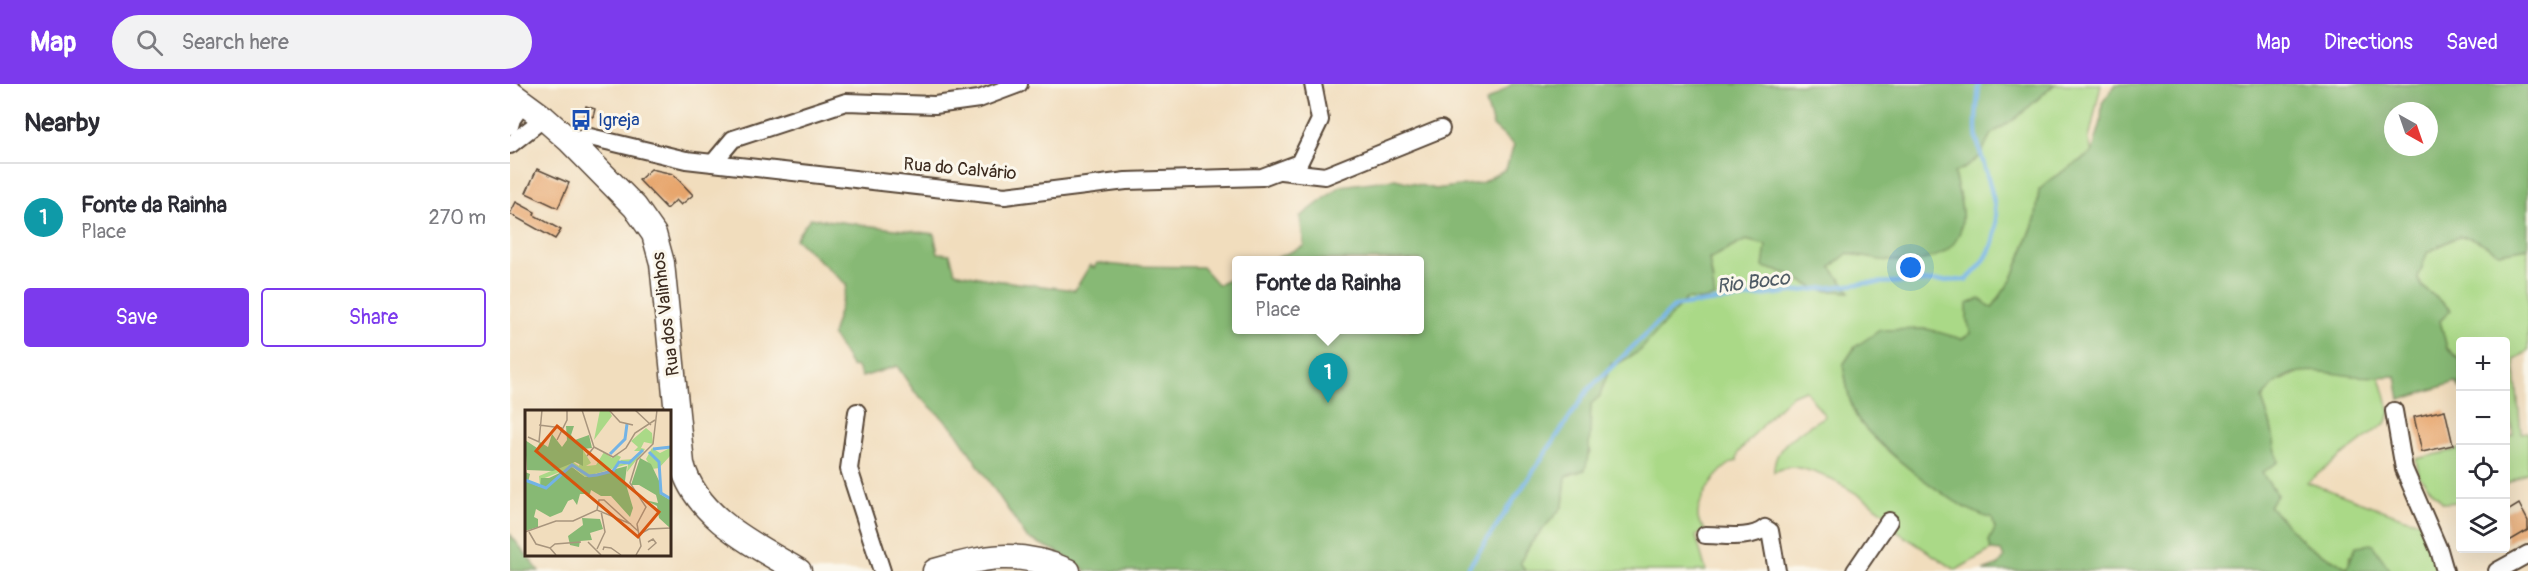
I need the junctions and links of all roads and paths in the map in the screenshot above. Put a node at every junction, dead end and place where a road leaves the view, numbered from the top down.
1 (1019, 84) edge
2 (1313, 84) edge
3 (517, 97) edge
4 (544, 118) junction
5 (510, 126) edge
6 (1441, 129) dead end
7 (570, 141) junction
8 (510, 145) edge
9 (712, 162) junction
10 (1280, 171) junction
11 (857, 411) dead end
12 (2394, 411) dead end
13 (1889, 521) dead end
14 (1705, 535) dead end
15 (2528, 554) edge
16 (800, 571) edge
17 (882, 571) edge
18 (935, 571) edge
19 (1068, 571) edge
20 (1777, 571) edge
21 (1855, 571) edge
22 (2445, 571) edge
23 (2497, 571) edge

1 - 9 street
2 - 10 street, Rua do Calvário
3 - 4 main road, Rua dos Valinhos
3 - 5 street
4 - 7 main road, Rua dos Valinhos
4 - 8 street
6 - 10 street
7 - 9 street, Rua do Calvário
7 - 16 main road, Rua dos Valinhos
9 - 10 street, Rua do Calvário
11 - 17 street
12 - 22 street
13 - 21 street
14 - 20 street
15 - 23 street
18 - 19 main road

